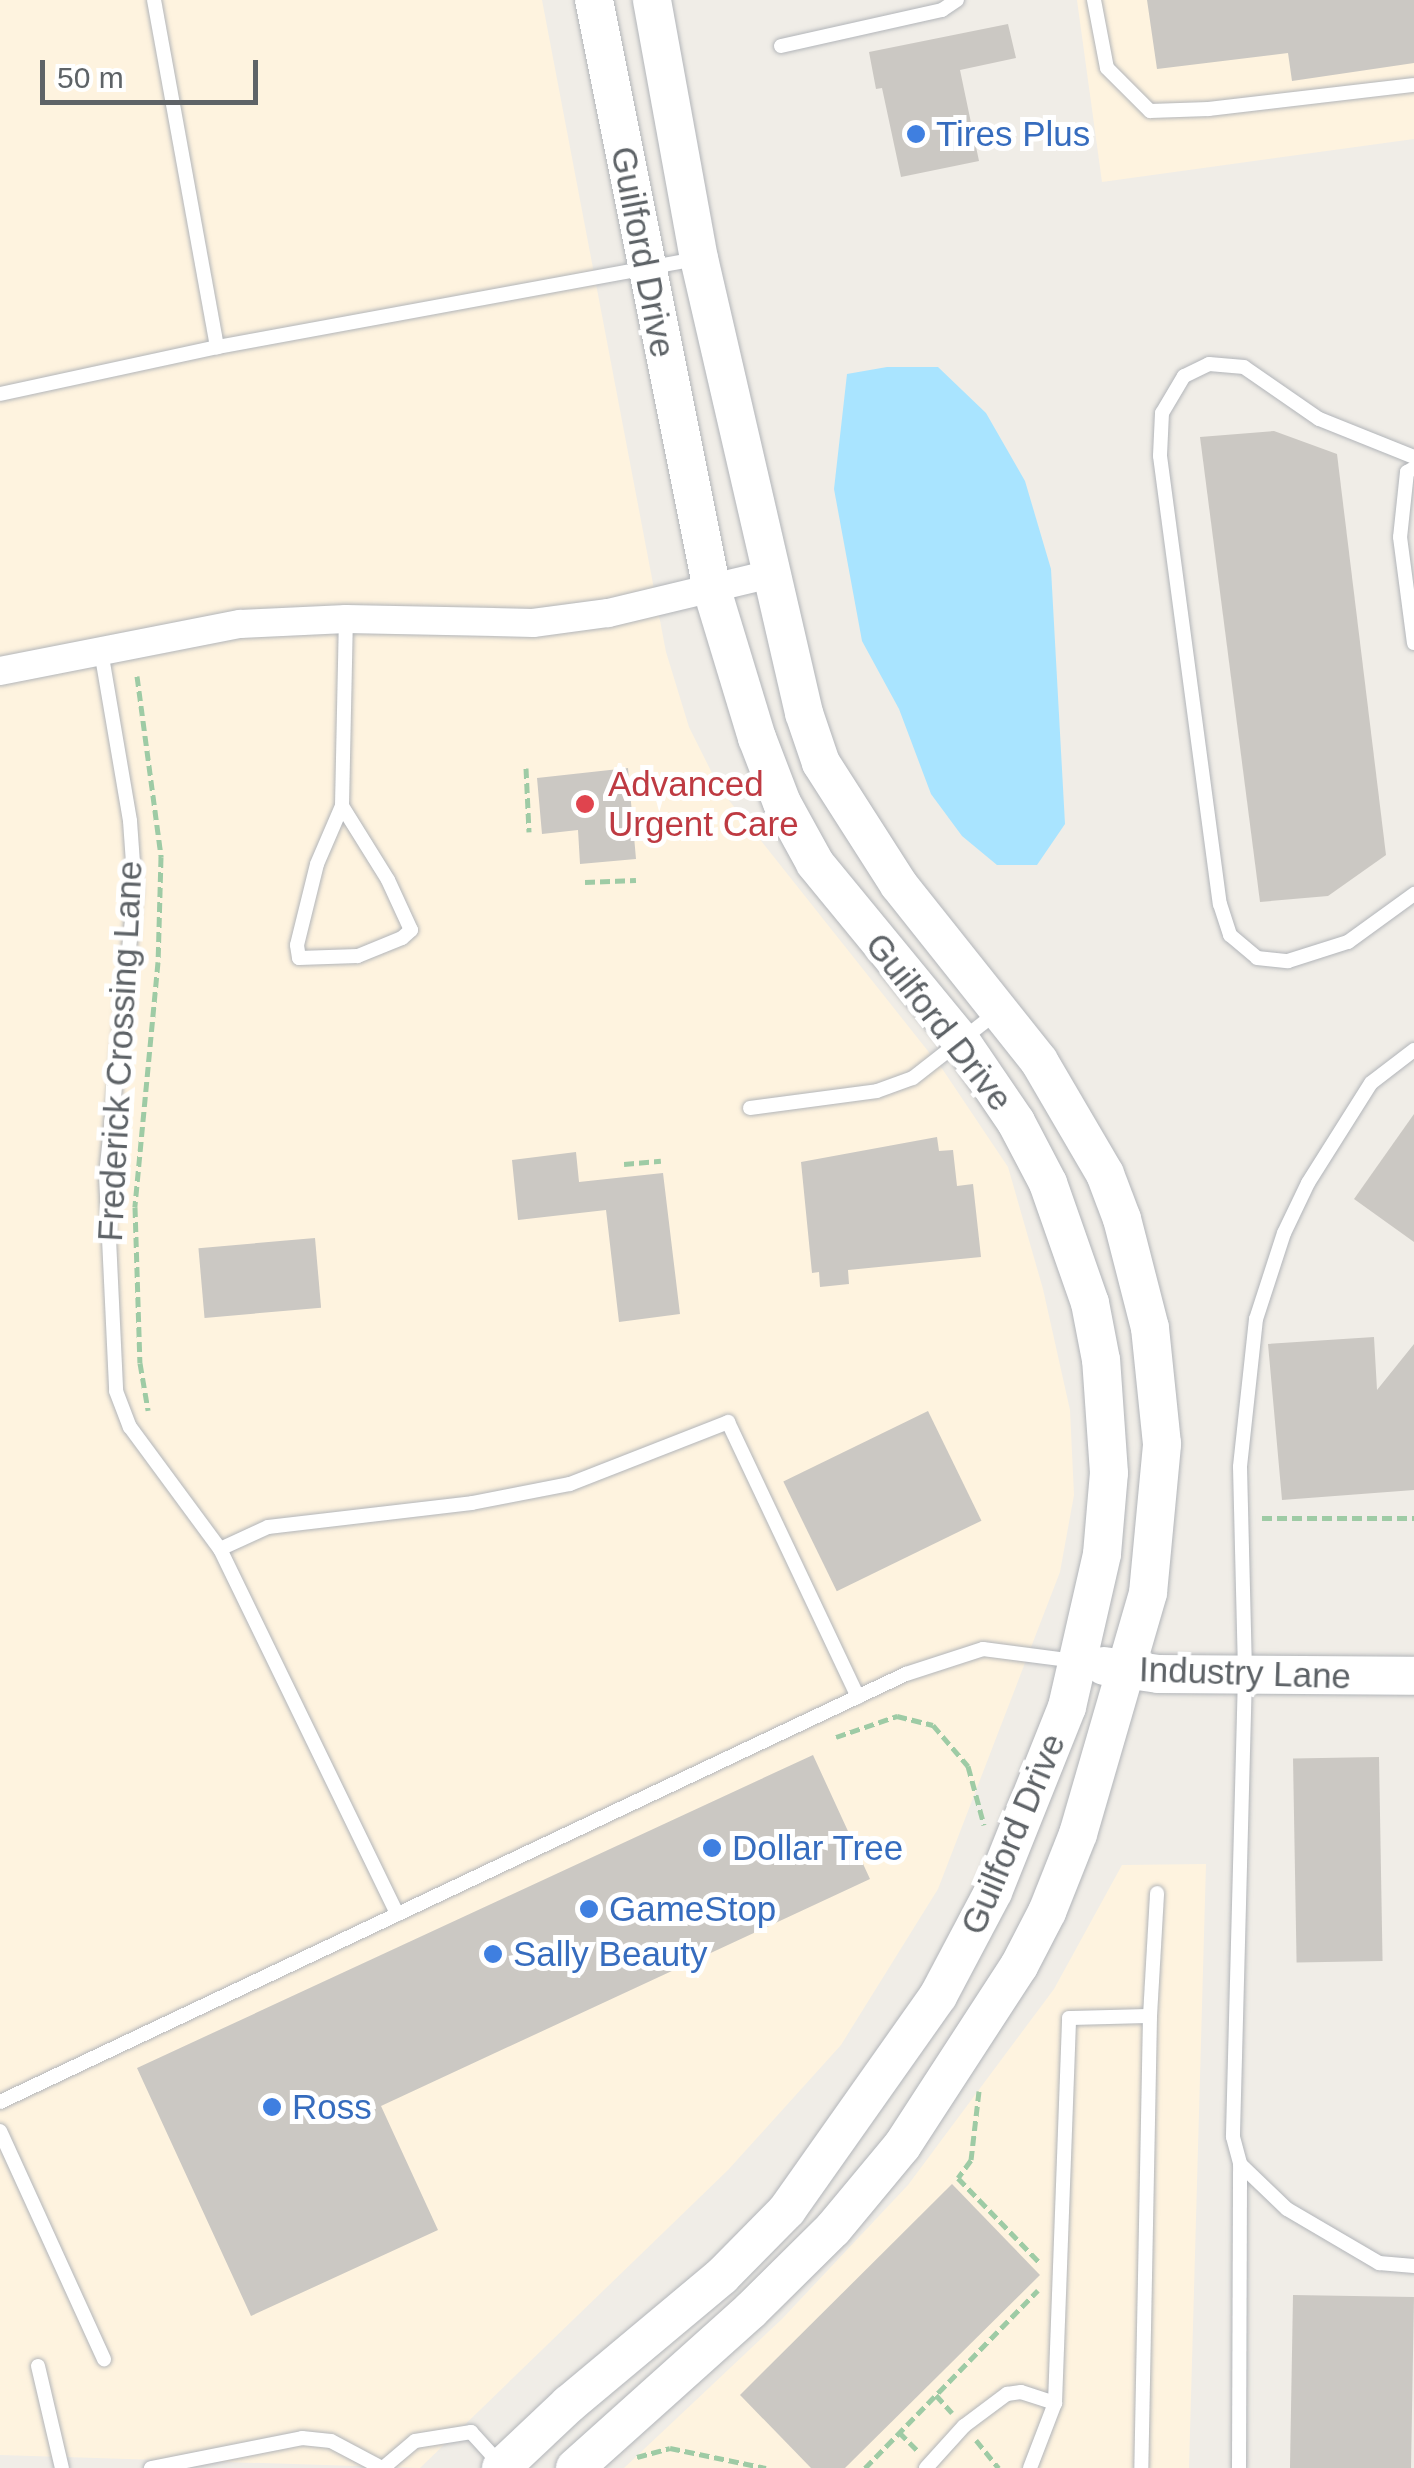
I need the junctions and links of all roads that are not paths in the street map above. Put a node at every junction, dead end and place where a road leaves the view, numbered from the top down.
1 (154, 0) edge
2 (594, 0) edge
3 (652, 0) edge
4 (958, 0) edge
5 (1094, 0) edge
6 (781, 46) dead end
7 (1414, 86) edge
8 (699, 259) junction
9 (646, 269) junction
10 (217, 347) junction
11 (0, 394) edge
12 (1414, 457) edge
13 (1414, 468) edge
14 (771, 574) junction
15 (712, 590) junction
16 (346, 620) junction
17 (1414, 643) edge
18 (101, 651) junction
19 (0, 671) edge
20 (342, 806) junction
21 (1414, 894) edge
22 (1000, 1010) junction
23 (961, 1041) junction
24 (1414, 1050) edge
25 (750, 1108) dead end
26 (220, 1549) junction
27 (1077, 1662) junction
28 (1125, 1670) junction
29 (1244, 1675) junction
30 (1414, 1676) edge
31 (858, 1696) junction
32 (1157, 1893) dead end
33 (397, 1914) junction
34 (1150, 2016) junction
35 (0, 2102) edge
36 (0, 2130) edge
37 (1240, 2164) junction
38 (1414, 2266) edge
39 (104, 2359) dead end
40 (38, 2366) dead end
41 (1055, 2403) junction
42 (62, 2468) edge
43 (151, 2468) edge
44 (382, 2468) edge
45 (502, 2468) edge
46 (574, 2468) edge
47 (926, 2468) edge
48 (1030, 2468) edge
49 (1141, 2468) edge
50 (1239, 2468) edge

1 - 10 lane
2 - 9 main road, Guilford Drive
3 - 8 main road, Guilford Drive
4 - 6 lane
5 - 7 lane
8 - 9 lane
8 - 14 main road, Guilford Drive
9 - 10 lane
9 - 15 main road, Guilford Drive
10 - 11 lane
12 - 21 lane
13 - 17 lane
14 - 15 street
14 - 22 main road, Guilford Drive
15 - 16 street
15 - 23 main road, Guilford Drive
16 - 18 street
16 - 20 lane
18 - 19 street
18 - 26 lane, Frederick Crossing Lane
20 - 20 lane
22 - 23 lane
22 - 28 main road, Guilford Drive
23 - 25 lane
23 - 27 main road, Guilford Drive
24 - 29 lane
26 - 31 lane
26 - 33 lane, Frederick Crossing Lane
27 - 28 main road, Industry Lane
27 - 31 lane
27 - 45 main road, Guilford Drive
28 - 29 main road, Industry Lane
28 - 46 main road, Guilford Drive
29 - 30 main road, Industry Lane
29 - 37 lane
31 - 33 lane
32 - 34 lane
33 - 35 lane
34 - 41 lane
34 - 49 lane
36 - 39 lane
37 - 38 lane
37 - 50 lane
40 - 42 lane
41 - 47 lane
41 - 48 lane
43 - 44 lane
44 - 45 lane

